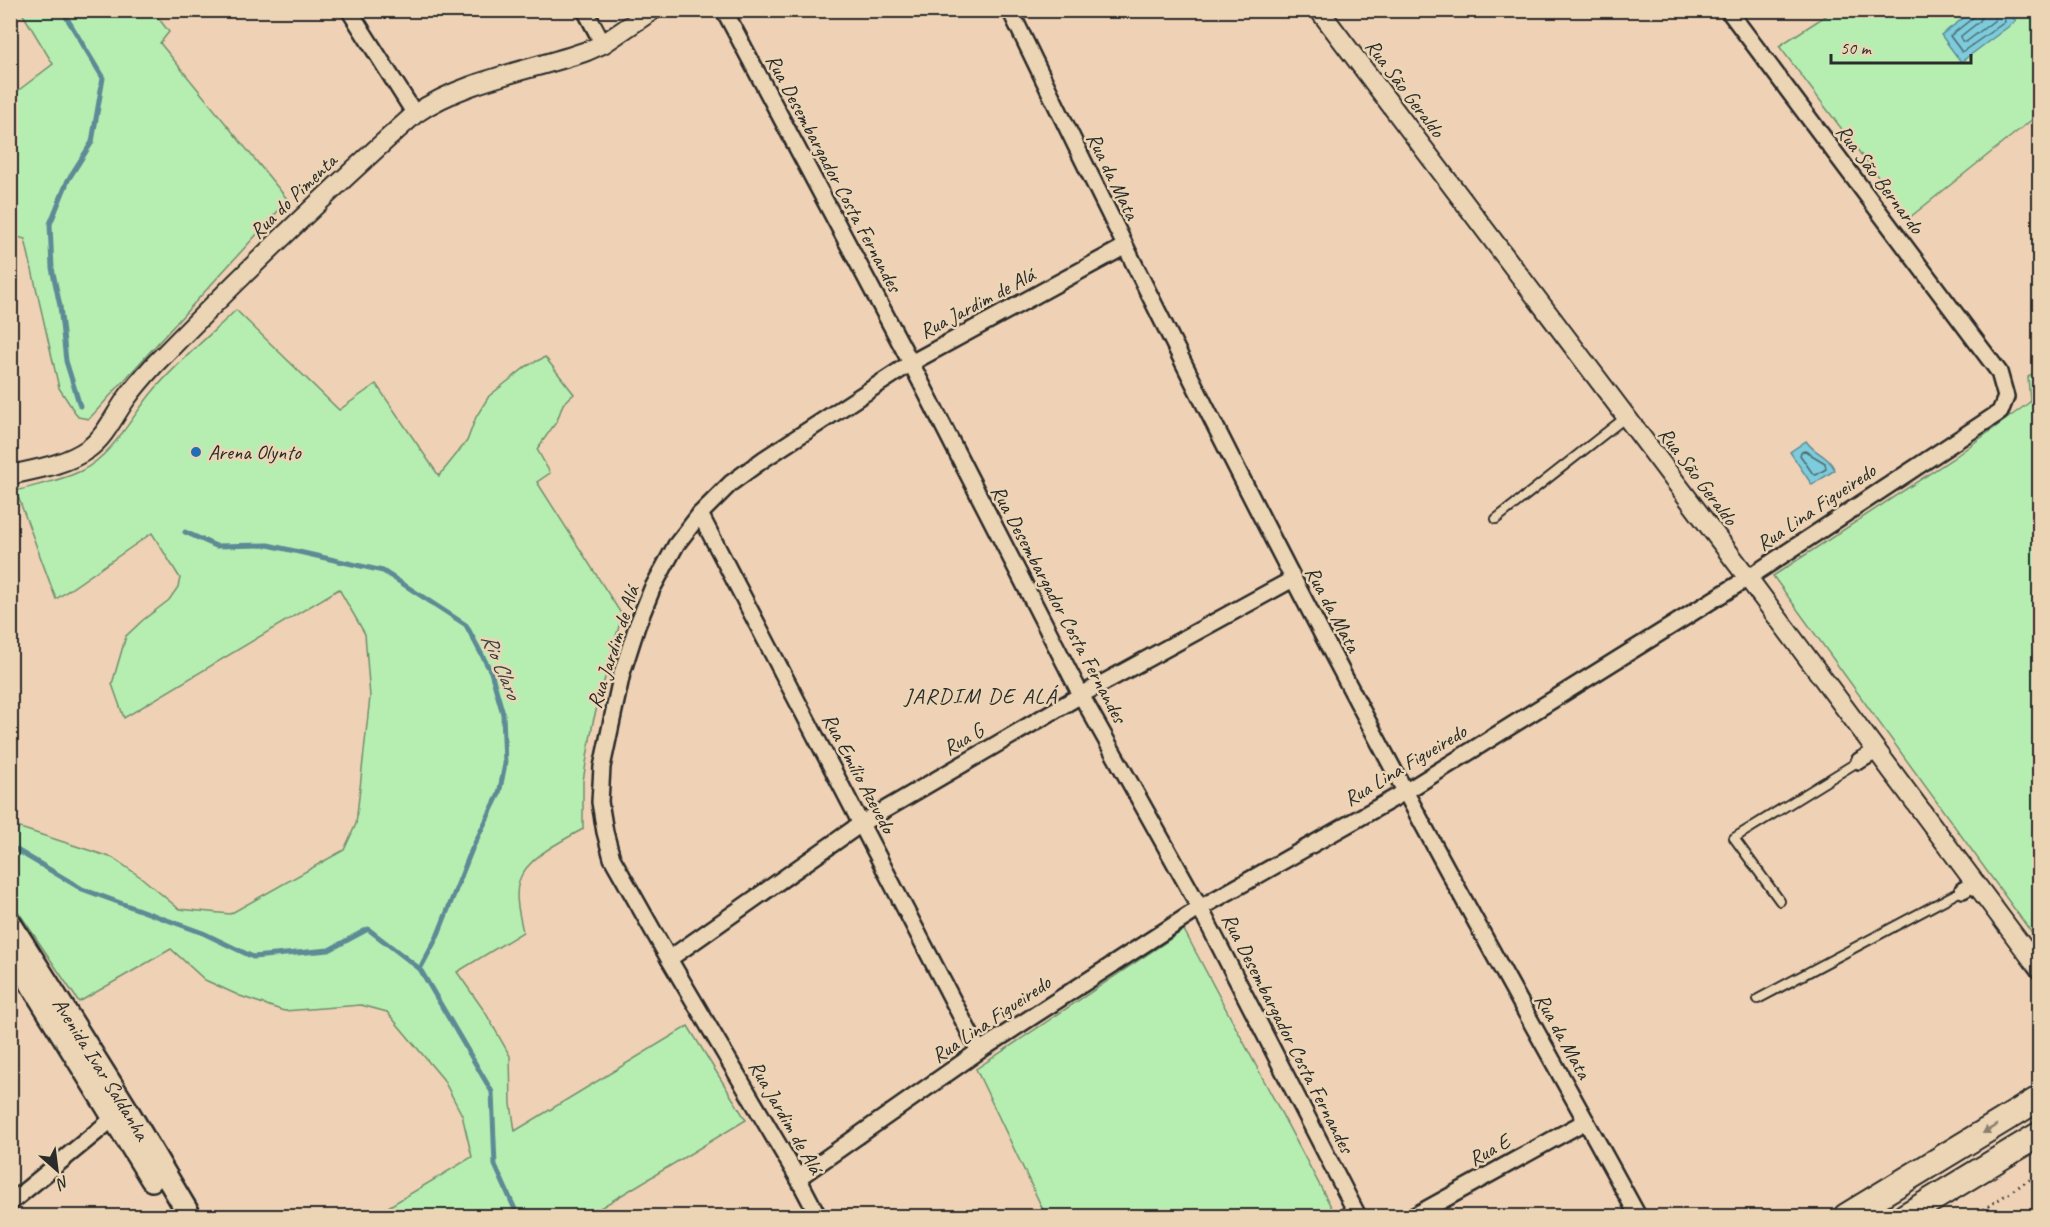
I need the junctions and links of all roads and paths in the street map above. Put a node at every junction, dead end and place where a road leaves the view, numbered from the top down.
1 (349, 10) edge
2 (585, 10) edge
3 (653, 10) edge
4 (724, 10) edge
5 (1010, 10) edge
6 (1319, 10) edge
7 (1728, 10) edge
8 (603, 44) junction
9 (415, 114) junction
10 (1124, 247) junction
11 (911, 363) junction
12 (1999, 372) joint
13 (1626, 417) junction
14 (10, 475) edge
15 (700, 514) junction
16 (1496, 519) dead end
17 (1748, 578) junction
18 (1293, 579) junction
19 (1081, 694) junction
20 (1876, 751) junction
21 (1859, 761) joint
22 (1405, 792) junction
23 (862, 823) junction
24 (1969, 887) junction
25 (1780, 901) dead end
26 (1200, 908) junction
27 (10, 922) edge
28 (10, 950) edge
29 (669, 960) junction
30 (2040, 970) edge
31 (1758, 999) dead end
32 (979, 1051) junction
33 (2040, 1098) edge
34 (120, 1113) junction
35 (1586, 1121) junction
36 (2040, 1134) edge
37 (2040, 1173) edge
38 (798, 1178) junction
39 (10, 1203) edge
40 (174, 1216) edge
41 (190, 1216) edge
42 (818, 1216) edge
43 (1358, 1216) edge
44 (1414, 1216) edge
45 (1638, 1216) edge
46 (1846, 1216) edge
47 (1905, 1216) edge
48 (1973, 1216) edge

1 - 9 street
2 - 8 street
3 - 8 street, Rua do Pimenta
4 - 11 street, Rua Desembargador Costa Fernandes
5 - 10 street, Rua da Mata
6 - 13 street, Rua São Geraldo
7 - 12 street, Rua São Bernardo
8 - 9 street, Rua do Pimenta
9 - 14 street, Rua do Pimenta
10 - 11 street, Rua Jardim de Alá
10 - 18 street, Rua da Mata
11 - 15 street, Rua Jardim de Alá
11 - 19 street, Rua Desembargador Costa Fernandes
12 - 17 street, Rua Lina Figueiredo
13 - 16 lane
13 - 17 street, Rua São Geraldo
15 - 23 street, Rua Emílio Azevedo
15 - 29 street, Rua Jardim de Alá
17 - 20 street, Rua São Geraldo
17 - 22 street, Rua Lina Figueiredo
18 - 19 street, Rua G
18 - 22 street, Rua da Mata
19 - 23 street, Rua G
19 - 26 street, Rua Desembargador Costa Fernandes
20 - 21 street
20 - 24 street, Rua São Geraldo
21 - 25 lane
22 - 26 street, Rua Lina Figueiredo
22 - 35 street, Rua da Mata
23 - 29 street, Rua G
23 - 32 street, Rua Emílio Azevedo
24 - 30 street, Rua São Geraldo
24 - 31 lane
26 - 32 street, Rua Lina Figueiredo
26 - 43 street, Rua Desembargador Costa Fernandes
27 - 34 main road, Avenida Ivar Saldanha
28 - 34 main road, Avenida Ivar Saldanha
29 - 38 street, Rua Jardim de Alá
32 - 38 street, Rua Lina Figueiredo
33 -> 46 main road
34 - 39 street
34 - 40 main road, Avenida Ivar Saldanha
34 - 41 main road, Avenida Ivar Saldanha
35 - 44 street, Rua E
35 - 45 street, Rua da Mata
36 - 47 main road
37 - 48 path
38 - 42 street, Rua Jardim de Alá

